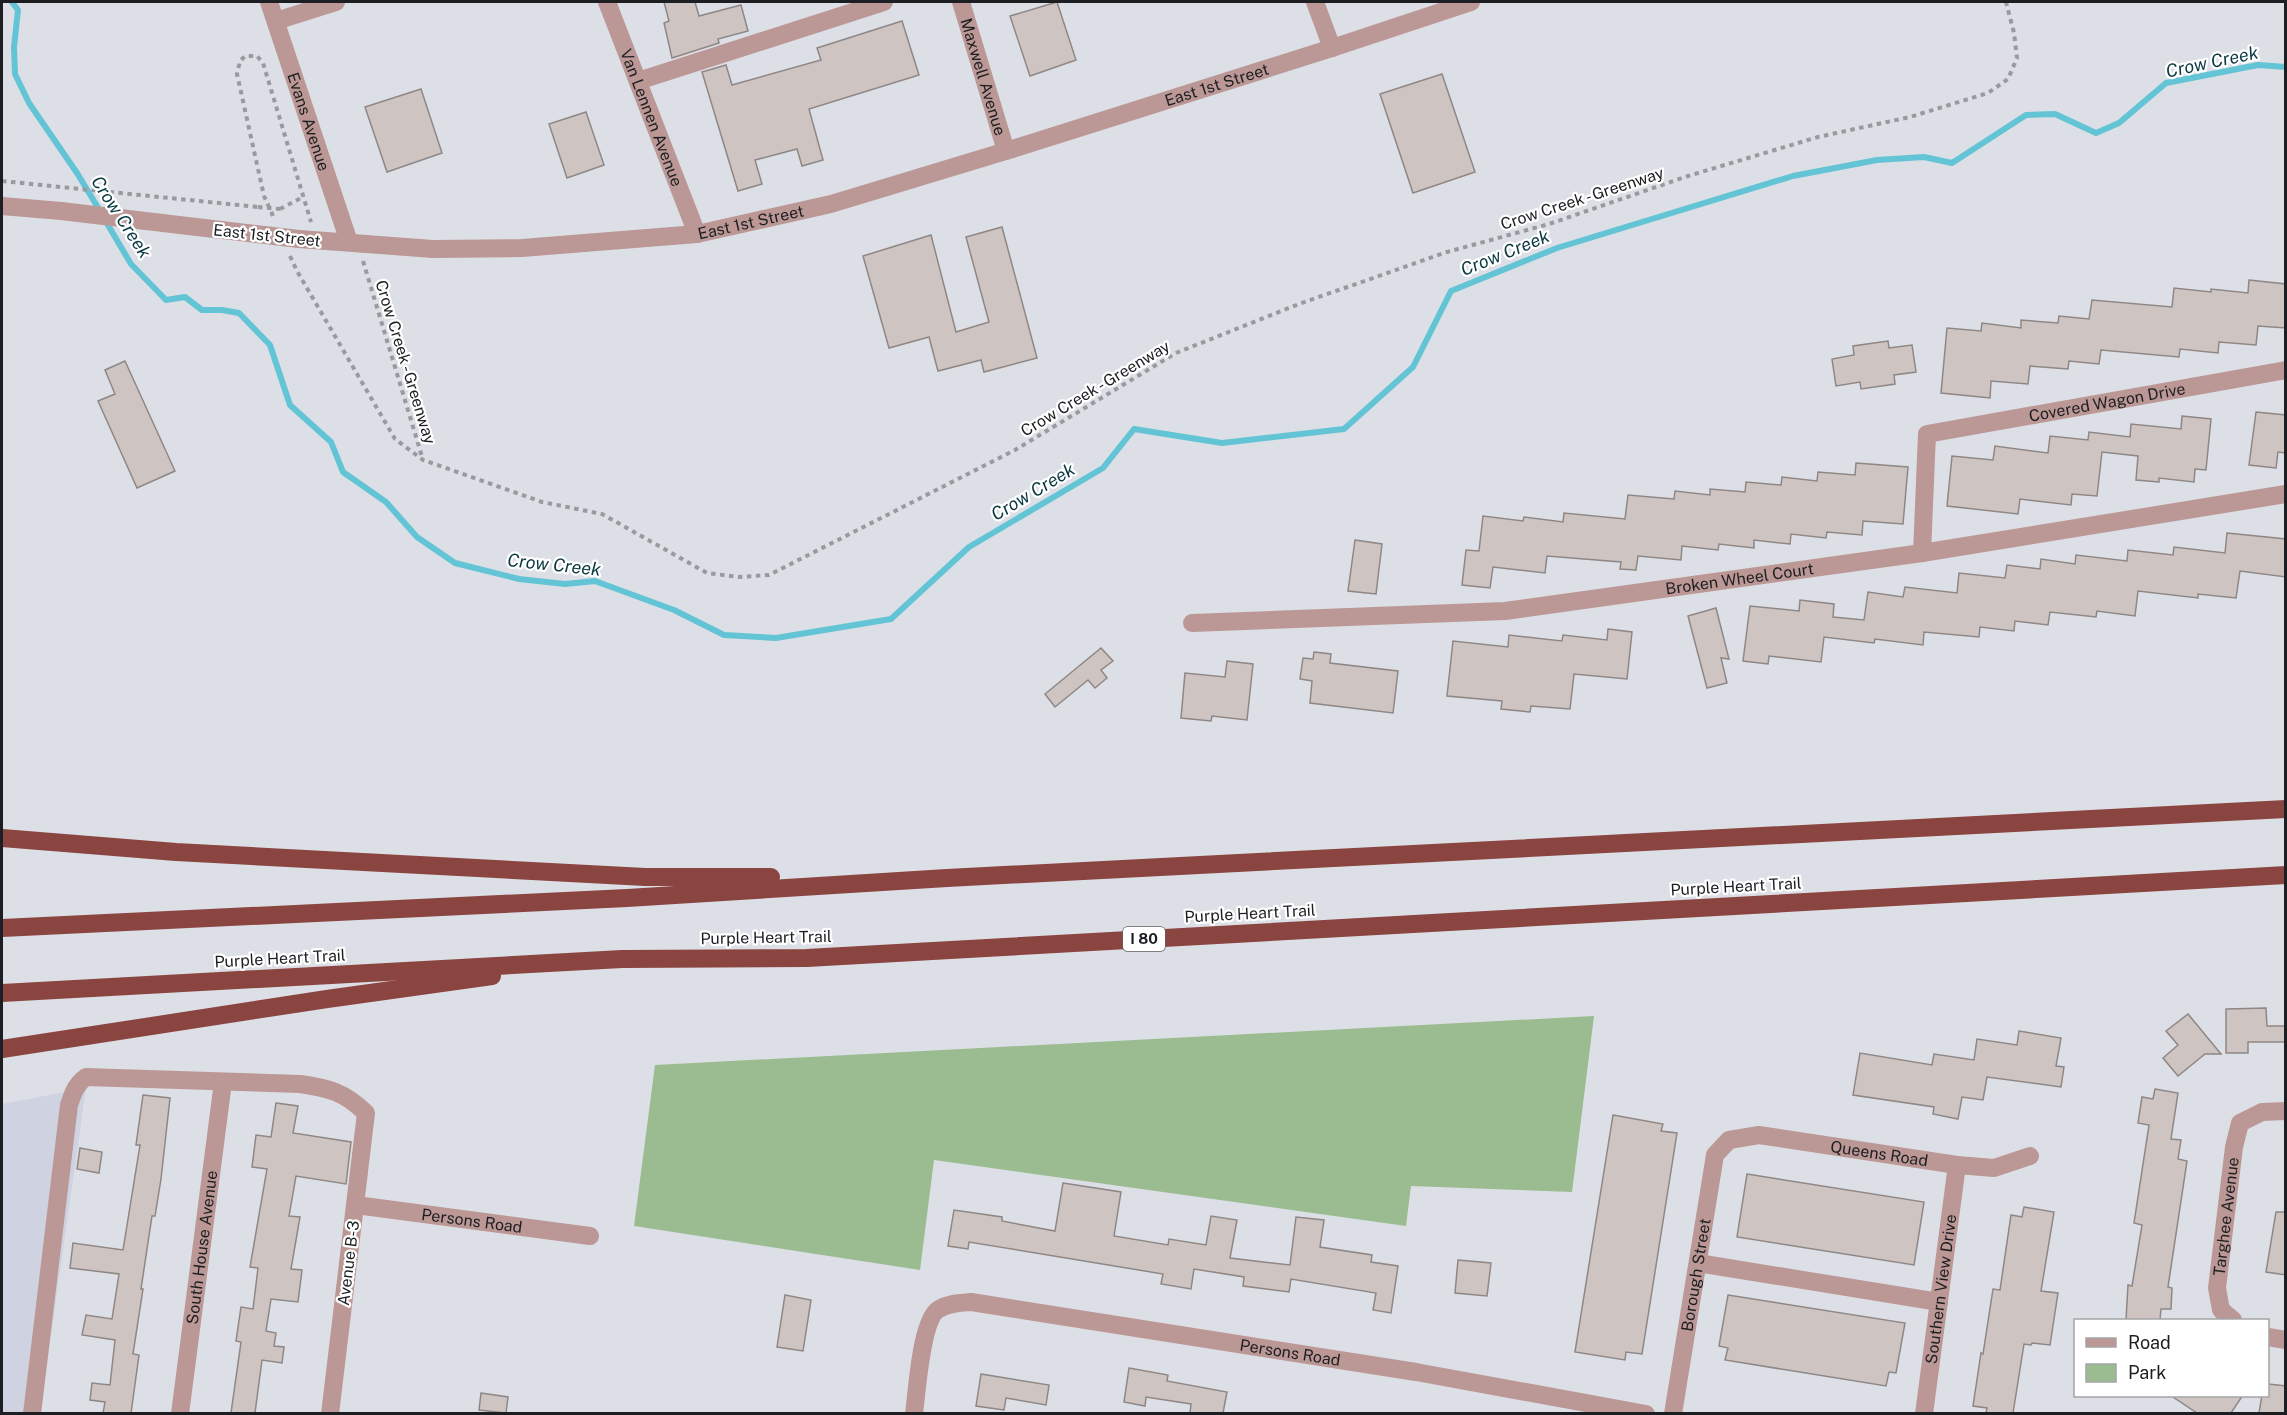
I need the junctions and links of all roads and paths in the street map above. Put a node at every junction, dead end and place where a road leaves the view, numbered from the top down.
1 (269, 2) edge
2 (336, 2) edge
3 (607, 2) edge
4 (884, 2) edge
5 (961, 2) edge
6 (1315, 2) edge
7 (1471, 2) edge
8 (2006, 2) edge
9 (276, 21) junction
10 (1332, 48) junction
11 (638, 81) junction
12 (1006, 151) junction
13 (2, 182) edge
14 (303, 197) dead end
15 (2, 206) edge
16 (697, 234) junction
17 (353, 243) junction
18 (2286, 370) edge
19 (2286, 494) edge
20 (1922, 553) junction
21 (1192, 623) dead end
22 (2286, 810) edge
23 (2, 838) edge
24 (2286, 875) edge
25 (947, 878) junction
26 (2, 928) edge
27 (622, 958) junction
28 (2, 993) edge
29 (2, 1049) edge
30 (223, 1082) junction
31 (2286, 1112) edge
32 (1729, 1140) joint
33 (2030, 1156) dead end
34 (1957, 1165) junction
35 (356, 1205) junction
36 (590, 1236) dead end
37 (1698, 1263) junction
38 (1939, 1302) junction
39 (2227, 1315) edge
40 (2269, 1337) edge
41 (2286, 1340) edge
42 (32, 1413) edge
43 (180, 1413) edge
44 (330, 1413) edge
45 (914, 1413) edge
46 (1646, 1413) edge
47 (1673, 1413) edge
48 (1924, 1413) edge

1 - 9 street, Evans Avenue
2 - 9 street
3 - 11 street, Van Lennen Avenue
4 - 11 street
5 - 12 street, Maxwell Avenue
6 - 10 street
7 - 10 street, East 1st Street
8 - 17 path, Crow Creek - Greenway
9 - 17 street, Evans Avenue
10 - 12 street, East 1st Street
11 - 16 street, Van Lennen Avenue
12 - 16 street, East 1st Street
13 - 14 path, bridge
15 - 17 street, East 1st Street, bridge
16 - 17 street, East 1st Street
18 - 20 street, Covered Wagon Drive
19 - 20 street, Broken Wheel Court
20 - 21 street, Broken Wheel Court
22 - 25 highway
23 - 25 highway
24 - 27 highway, Purple Heart Trail / I 80
25 - 26 highway
27 - 28 highway, Purple Heart Trail / I 80
27 - 29 highway
30 - 35 street, Avenue B-3
30 - 42 street
30 - 43 street, South House Avenue
31 - 39 street, Targhee Avenue
32 - 34 street, Queens Road
32 - 37 street, Borough Street
33 - 34 street, Queens Road
34 - 38 street, Southern View Drive
35 - 36 street, Persons Road
35 - 44 street, Avenue B-3
37 - 38 street
37 - 47 street, Borough Street
38 - 48 street, Southern View Drive
40 - 41 street
45 - 46 street, Persons Road

